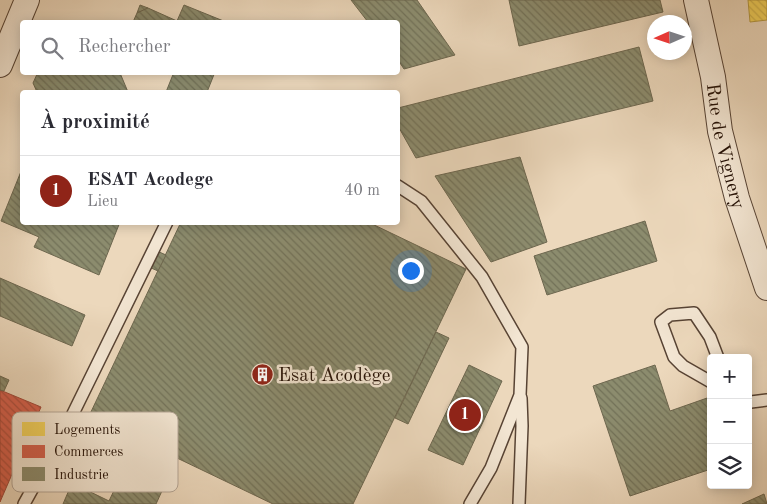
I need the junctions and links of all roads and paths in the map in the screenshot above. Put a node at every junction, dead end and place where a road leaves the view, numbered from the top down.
1 (27, 0) edge
2 (696, 0) edge
3 (0, 64) edge
4 (400, 187) edge
5 (166, 225) edge
6 (767, 288) edge
7 (716, 354) edge
8 (707, 380) edge
9 (520, 395) junction
10 (767, 400) edge
11 (752, 402) edge
12 (73, 412) edge
13 (30, 492) edge
14 (24, 504) edge
15 (470, 504) edge
16 (519, 504) edge

1 - 3 street
2 - 6 street, Rue de Vignery
4 - 9 lane
5 - 12 lane
7 - 8 lane
9 - 15 lane
9 - 16 lane
10 - 11 lane
13 - 14 lane

